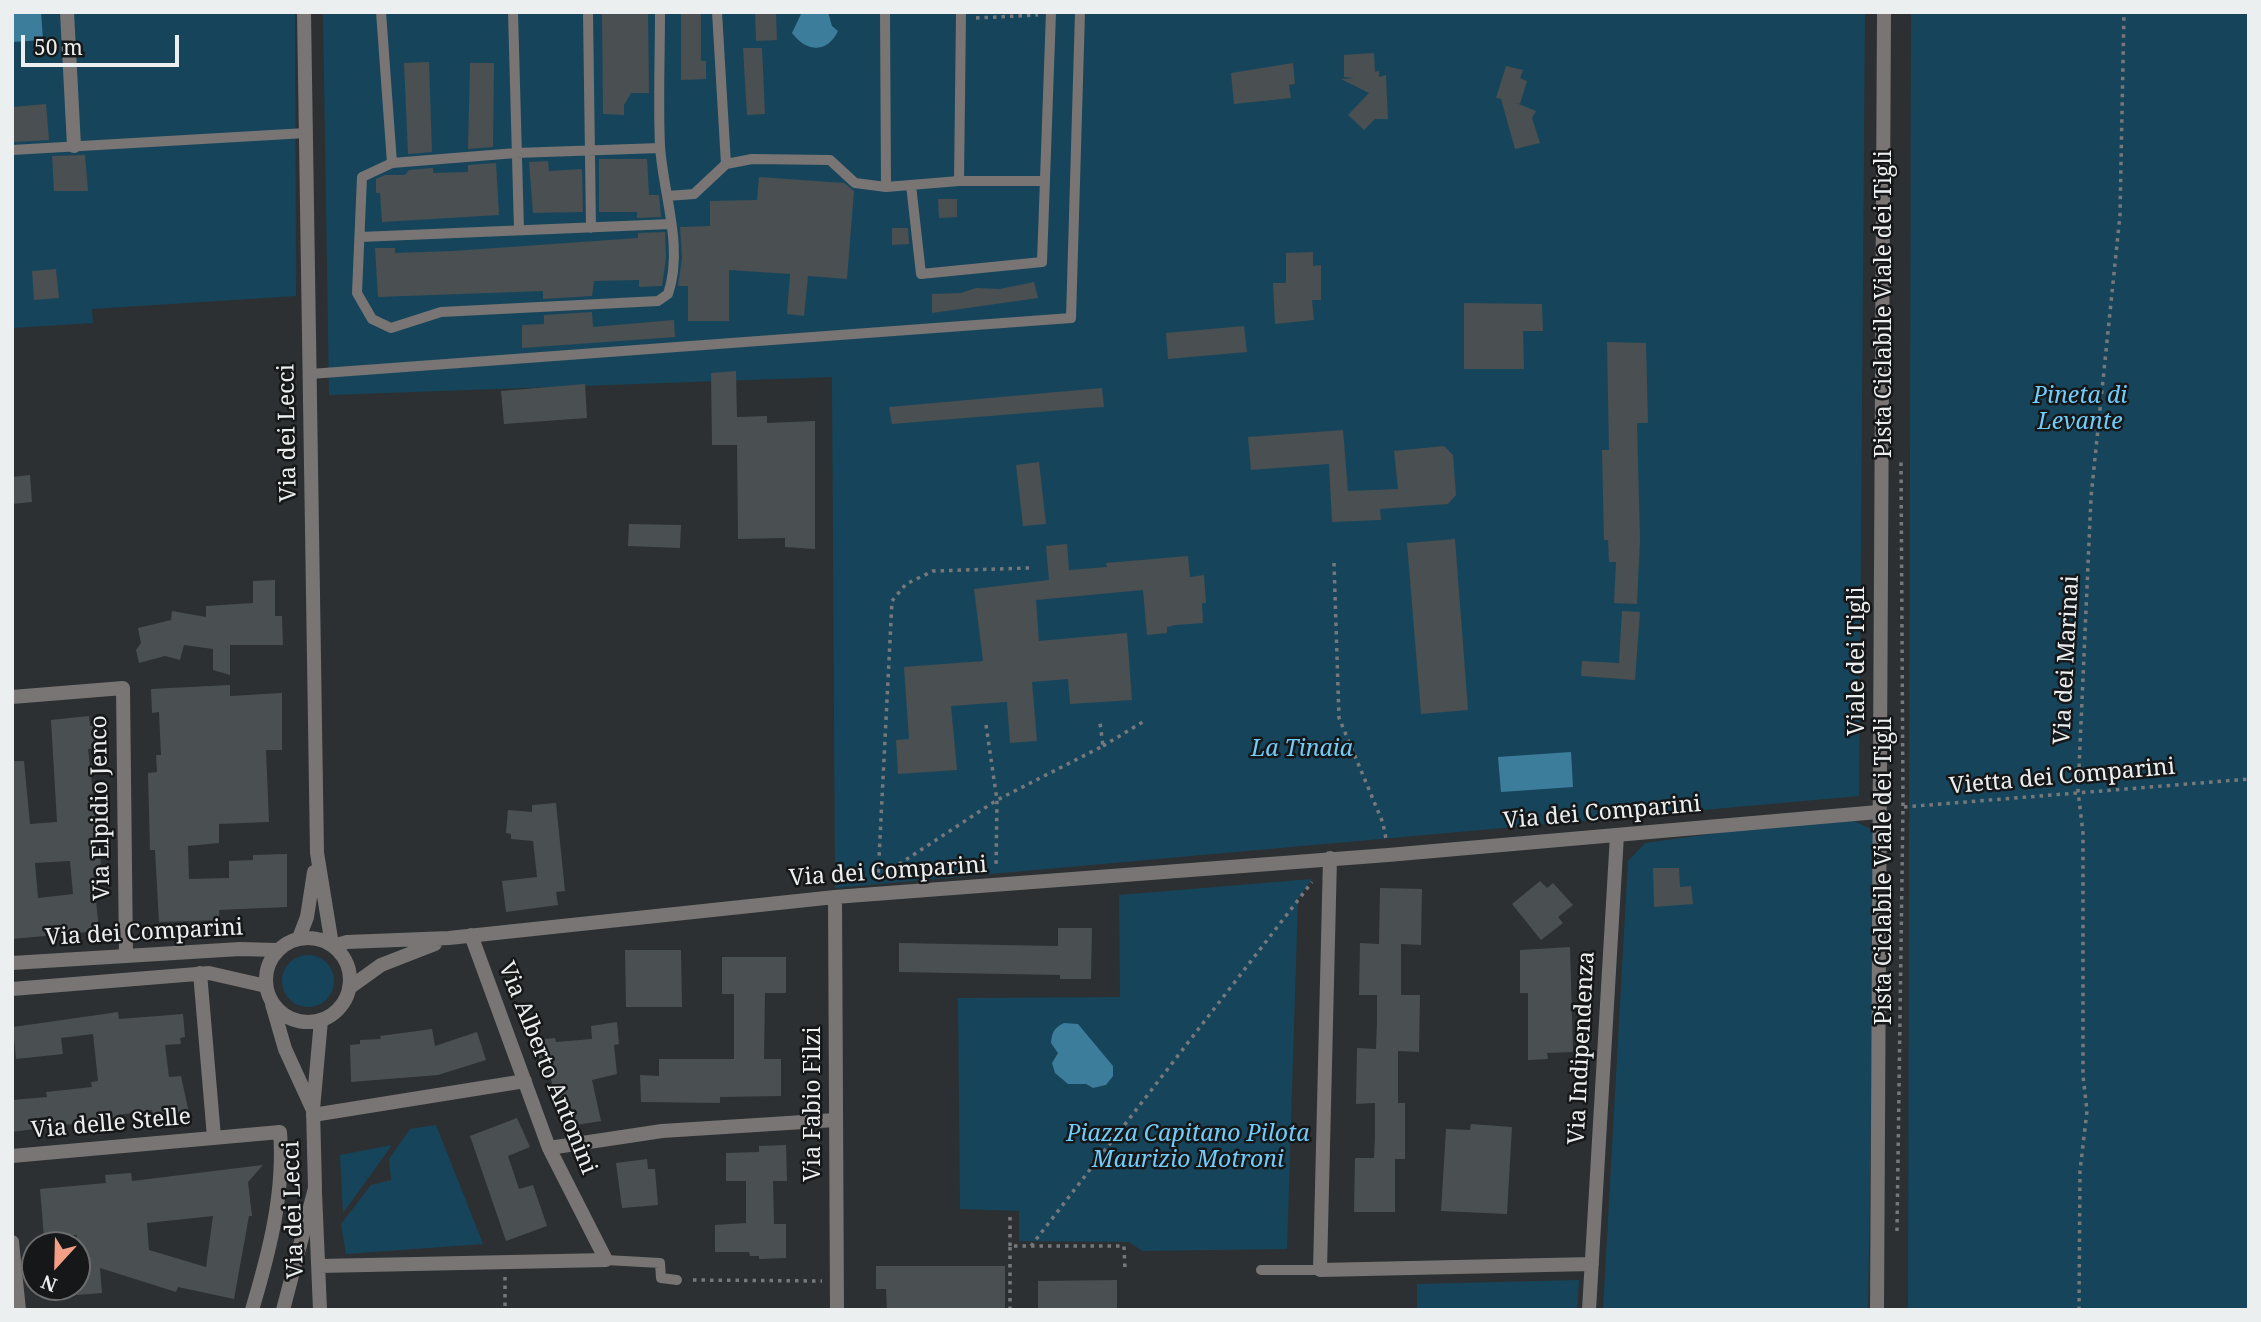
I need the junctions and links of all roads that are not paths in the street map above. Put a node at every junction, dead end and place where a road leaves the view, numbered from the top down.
1 (67, 12) edge
2 (304, 12) edge
3 (381, 12) edge
4 (513, 12) edge
5 (588, 12) edge
6 (660, 12) edge
7 (717, 12) edge
8 (885, 12) edge
9 (1080, 12) edge
10 (1884, 12) edge
11 (1051, 13) edge
12 (961, 16) edge
13 (306, 133) junction
14 (74, 146) junction
15 (660, 148) junction
16 (12, 150) edge
17 (590, 150) junction
18 (516, 153) junction
19 (393, 163) junction
20 (726, 164) junction
21 (959, 181) junction
22 (1043, 181) junction
23 (911, 185) junction
24 (886, 187) junction
25 (667, 196) junction
26 (671, 224) junction
27 (591, 228) junction
28 (519, 230) junction
29 (360, 237) junction
30 (310, 374) junction
31 (12, 697) edge
32 (1878, 812) junction
33 (1617, 835) junction
34 (317, 853) junction
35 (1330, 858) junction
36 (835, 897) junction
37 (471, 934) junction
38 (299, 938) junction
39 (449, 938) junction
40 (333, 946) junction
41 (277, 950) junction
42 (126, 955) junction
43 (12, 963) edge
44 (200, 973) junction
45 (266, 986) junction
46 (349, 988) junction
47 (12, 989) edge
48 (272, 1004) junction
49 (321, 1020) junction
50 (525, 1081) junction
51 (313, 1112) junction
52 (835, 1120) junction
53 (214, 1137) junction
54 (549, 1148) junction
55 (12, 1156) edge
56 (315, 1188) junction
57 (12, 1242) edge
58 (606, 1260) junction
59 (1592, 1264) junction
60 (319, 1266) junction
61 (1261, 1270) dead end
62 (1320, 1270) junction
63 (677, 1280) road end
64 (19, 1310) edge
65 (252, 1310) edge
66 (283, 1310) edge
67 (320, 1310) edge
68 (836, 1310) edge
69 (1589, 1310) edge
70 (1877, 1310) edge

1 - 14 street
2 - 13 street, Via dei Lecci
3 - 19 lane
4 - 18 lane
5 - 17 lane
6 - 15 lane
7 - 20 lane
8 - 24 lane
9 - 30 lane
10 - 32 street, Viale dei Tigli
11 - 22 lane
12 - 21 lane
13 - 14 lane
13 - 30 street, Via dei Lecci
14 - 16 lane
15 - 17 lane
15 - 25 lane
17 - 18 lane
17 - 27 lane
18 - 19 lane
18 - 28 lane
19 - 29 lane
20 - 24 lane
20 - 25 lane
21 - 22 lane
21 - 23 lane
22 - 23 lane
23 - 24 lane
25 - 26 lane
26 - 27 lane
26 - 29 lane
27 - 28 lane
28 - 29 lane
30 - 34 street, Via dei Lecci
31 - 42 street, Via Elpidio Jenco
32 - 33 street, Via dei Comparini
32 - 70 street, Viale dei Tigli
33 - 35 street, Via dei Comparini
33 - 59 street, Via Indipendenza
34 - 38 street, Via dei Lecci
34 - 40 street, Via dei Lecci
35 - 36 street, Via dei Comparini
35 - 62 street
36 - 37 street, Via dei Comparini
36 - 52 street, Via Fabio Filzi
37 - 39 street, Via dei Comparini
37 - 50 street, Via Alberto Antonini
38 - 40 street
38 - 41 street
39 - 40 street, Via dei Comparini
39 - 46 street, Via dei Comparini
40 - 46 street
41 - 42 street, Via dei Comparini
41 - 45 street
42 - 43 street, Via dei Comparini
44 - 45 street, Via dei Comparini
44 - 47 street, Via dei Comparini
44 - 53 street
45 - 48 street
46 - 49 street
48 - 49 street
48 - 51 street, Via dei Lecci
49 - 51 street, Via dei Lecci
50 - 51 street
50 - 54 street, Via Alberto Antonini
51 - 56 street, Via dei Lecci
52 - 54 street
52 - 68 street, Via Fabio Filzi
53 - 55 street, Via delle Stelle
53 - 65 street, Via delle Stelle
54 - 58 street, Via Alberto Antonini
56 - 60 street, Via dei Lecci
56 - 66 street
57 - 64 street
58 - 60 street
58 - 63 lane
59 - 62 street
59 - 69 street, Via Indipendenza
60 - 67 street, Via dei Lecci
61 - 62 lane

